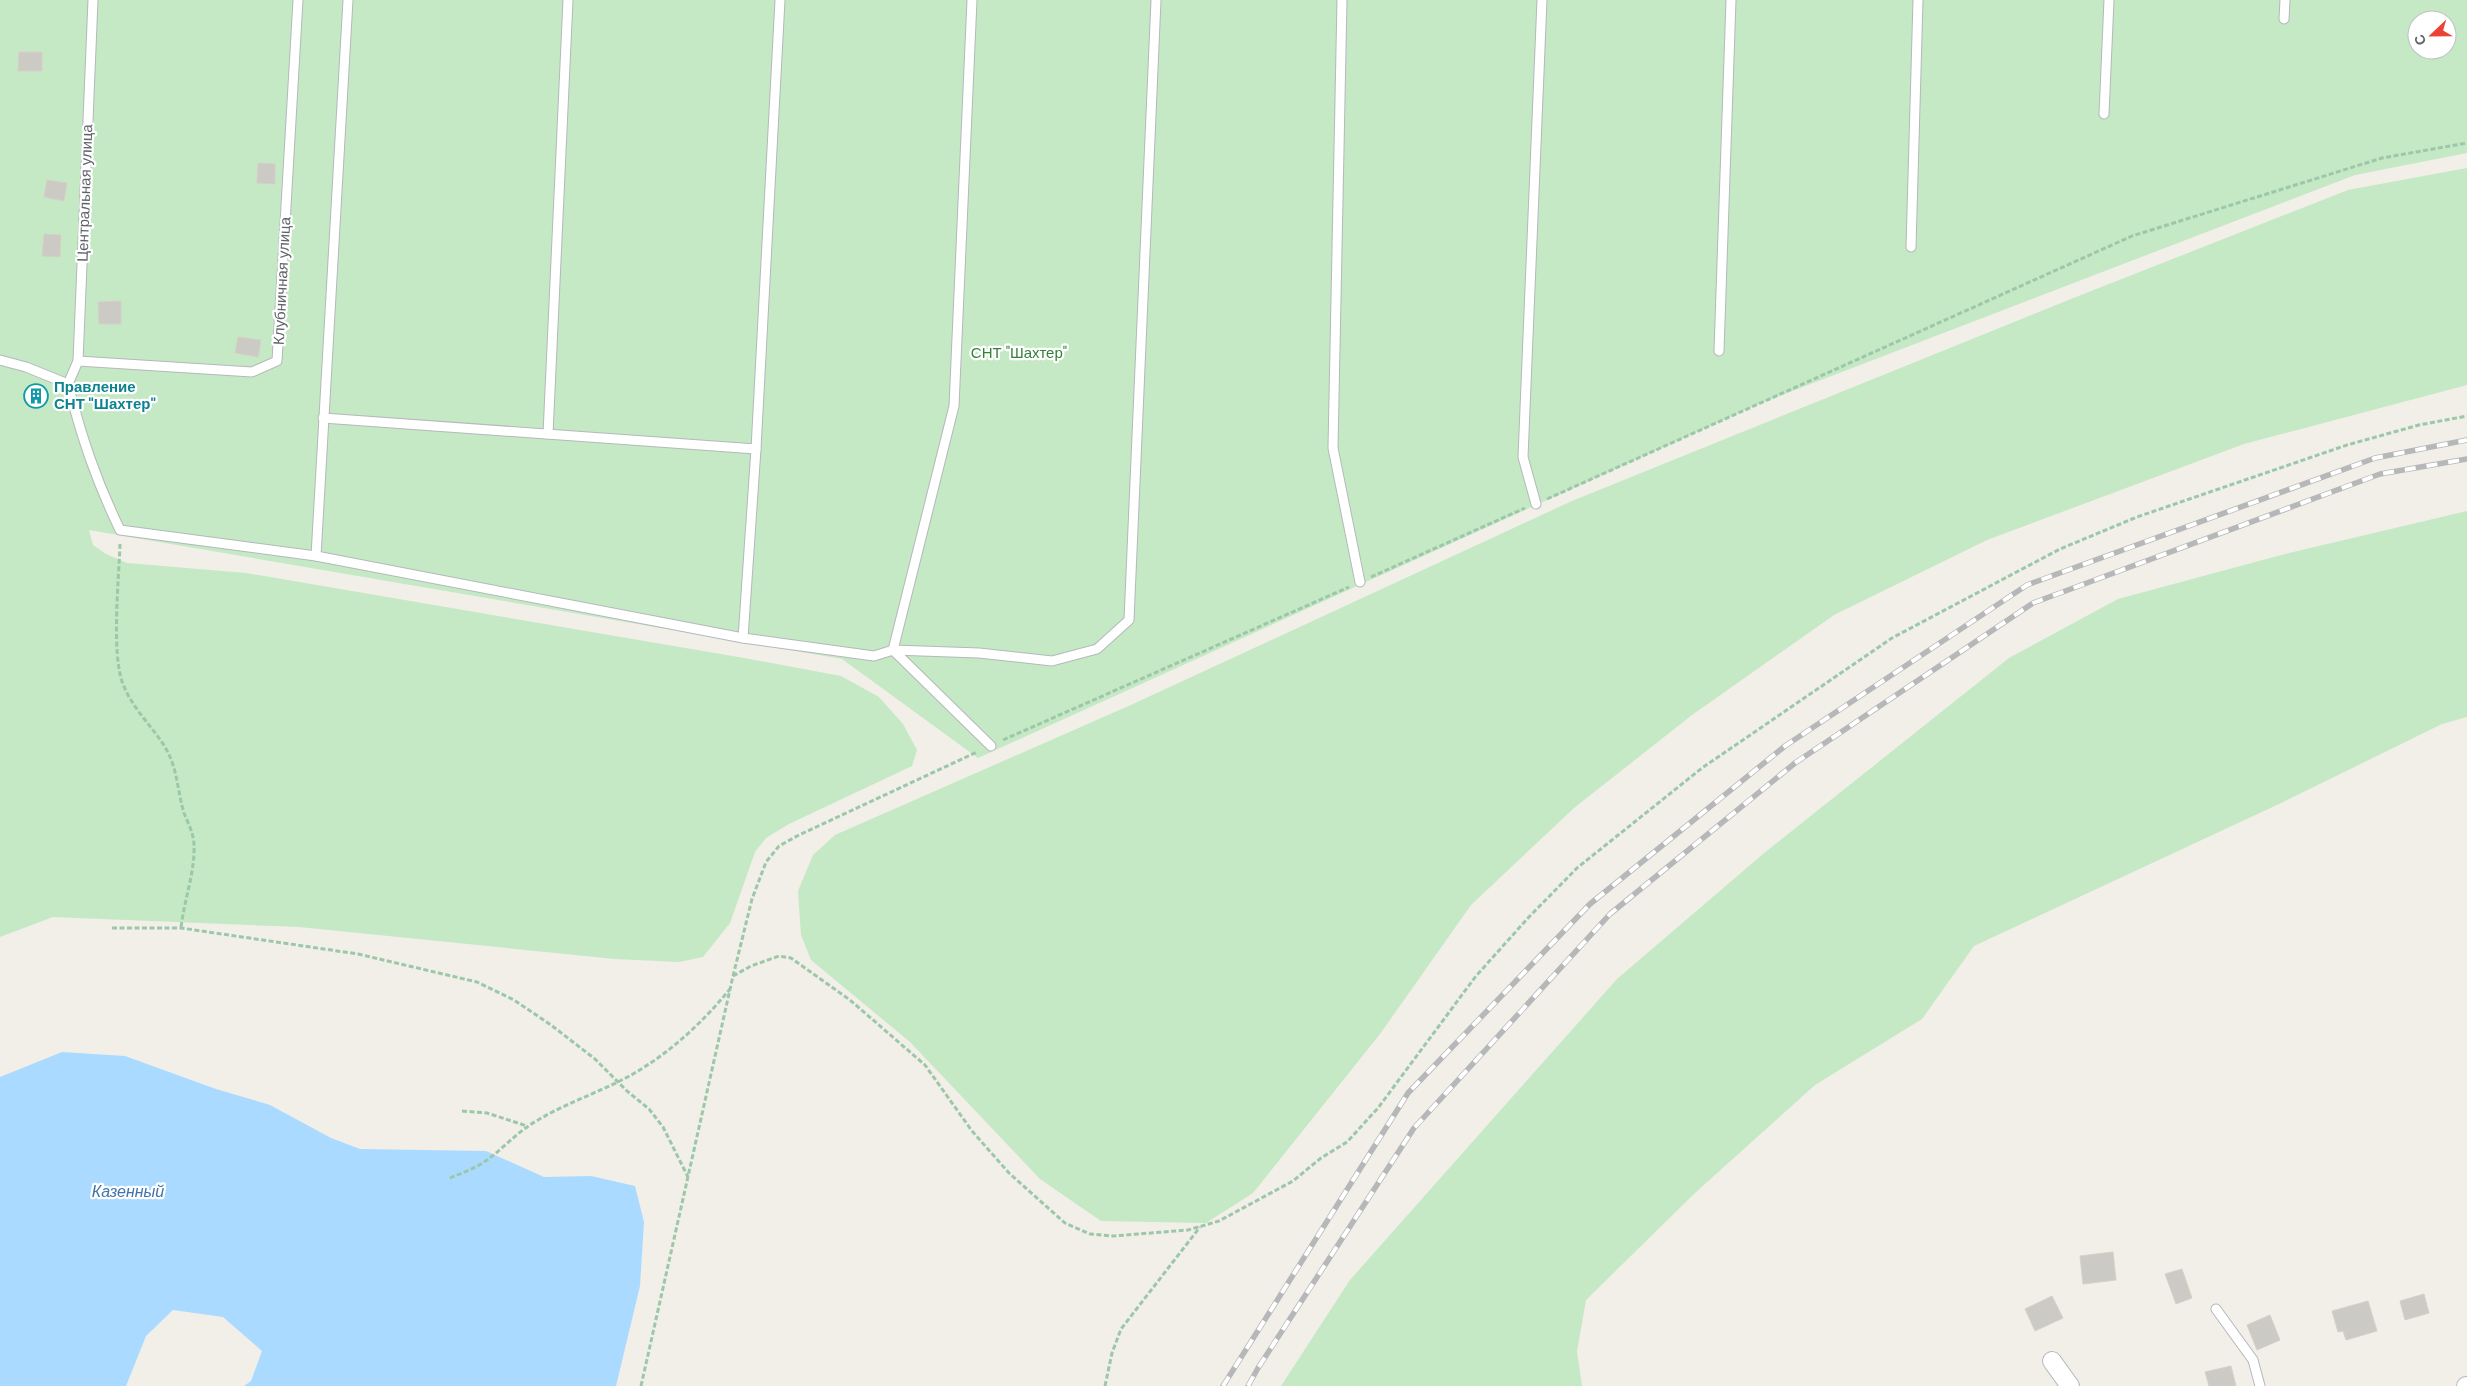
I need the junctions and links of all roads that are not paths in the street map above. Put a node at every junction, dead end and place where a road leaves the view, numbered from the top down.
1 (93, 0) edge
2 (298, 0) edge
3 (348, 0) edge
4 (568, 0) edge
5 (780, 0) edge
6 (972, 0) edge
7 (1156, 0) edge
8 (1342, 0) edge
9 (1542, 0) edge
10 (1731, 0) edge
11 (1918, 0) edge
12 (2109, 0) edge
13 (2285, 0) edge
14 (2284, 19) dead end
15 (2104, 114) dead end
16 (1911, 247) dead end
17 (1719, 351) dead end
18 (0, 360) edge
19 (78, 361) junction
20 (68, 384) junction
21 (324, 418) junction
22 (548, 434) junction
23 (756, 449) junction
24 (1536, 504) road end
25 (316, 556) junction
26 (1360, 582) road end
27 (743, 638) junction
28 (893, 650) junction
29 (991, 746) road end
30 (2216, 1309) dead end
31 (2052, 1361) dead end
32 (2070, 1386) edge
33 (2260, 1386) edge

1 - 19 lane, Центральная улица
2 - 19 lane, Клубничная улица
3 - 21 lane
4 - 22 lane
5 - 23 lane
6 - 28 lane
7 - 28 lane
8 - 26 lane
9 - 24 lane
10 - 17 lane
11 - 16 lane
12 - 15 lane
13 - 14 lane
18 - 20 lane
19 - 20 lane, Центральная улица
20 - 25 lane
21 - 22 lane
21 - 25 lane
22 - 23 lane
23 - 27 lane
25 - 27 lane
27 - 28 lane
28 - 29 lane
30 - 33 lane
31 - 32 street

